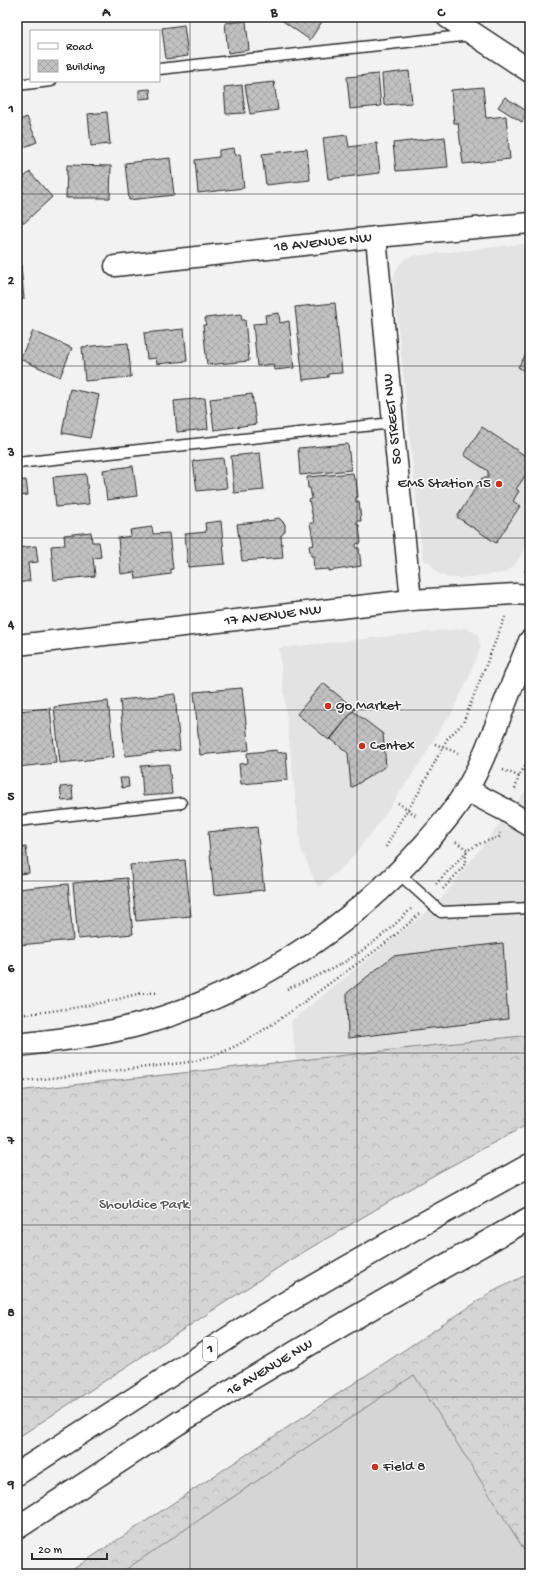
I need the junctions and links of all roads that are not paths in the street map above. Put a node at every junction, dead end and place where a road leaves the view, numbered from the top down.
1 (448, 17) edge
2 (474, 34) junction
3 (160, 69) edge
4 (530, 71) edge
5 (42, 82) edge
6 (17, 85) edge
7 (530, 223) edge
8 (376, 237) junction
9 (116, 266) dead end
10 (393, 423) junction
11 (17, 463) edge
12 (530, 595) edge
13 (411, 600) junction
14 (530, 641) edge
15 (17, 645) edge
16 (467, 790) junction
17 (181, 803) dead end
18 (17, 821) edge
19 (530, 825) edge
20 (398, 872) junction
21 (530, 908) edge
22 (17, 1045) edge
23 (530, 1165) edge
24 (530, 1218) edge
25 (17, 1474) edge
26 (17, 1528) edge

1 - 2 main road
2 - 3 lane
2 - 4 main road
5 - 6 lane
7 - 8 street, 18 AVENUE NW
8 - 9 street, 18 AVENUE NW
8 - 10 street, 50 STREET NW
10 - 11 lane
10 - 13 street, 50 STREET NW
12 - 13 street, 17 AVENUE NW
13 - 15 street, 17 AVENUE NW
14 - 16 main road
16 - 19 main road
16 - 20 main road
17 - 18 lane
20 - 21 lane
20 - 22 main road
23 - 25 main road, 1
24 - 26 main road, 16 AVENUE NW

